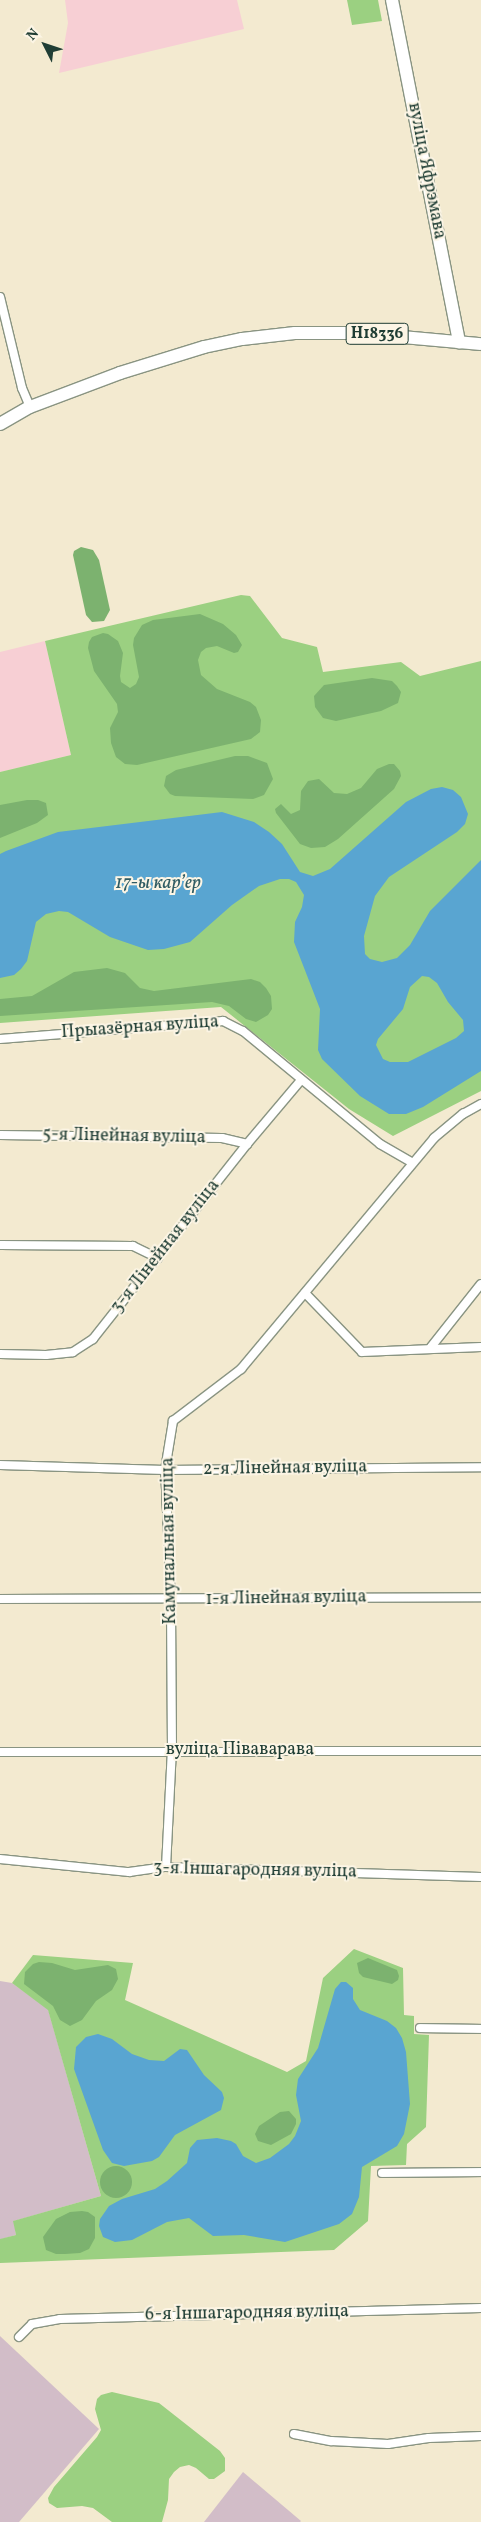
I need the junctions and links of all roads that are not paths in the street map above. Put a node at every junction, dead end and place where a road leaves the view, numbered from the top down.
1 (392, 0) edge
2 (0, 297) edge
3 (459, 343) junction
4 (481, 344) edge
5 (30, 407) junction
6 (0, 424) edge
7 (0, 1039) edge
8 (300, 1080) junction
9 (481, 1104) edge
10 (0, 1135) edge
11 (247, 1144) junction
12 (412, 1162) junction
13 (0, 1245) edge
14 (158, 1258) junction
15 (481, 1284) edge
16 (305, 1293) junction
17 (431, 1347) junction
18 (481, 1347) edge
19 (0, 1354) edge
20 (0, 1465) edge
21 (481, 1467) edge
22 (165, 1470) junction
23 (481, 1597) edge
24 (0, 1599) edge
25 (171, 1600) junction
26 (172, 1750) junction
27 (481, 1751) edge
28 (0, 1752) edge
29 (0, 1859) edge
30 (166, 1867) junction
31 (481, 1877) edge
32 (420, 2028) dead end
33 (481, 2030) edge
34 (481, 2172) edge
35 (382, 2173) dead end
36 (481, 2308) edge
37 (19, 2337) dead end
38 (294, 2434) dead end
39 (481, 2436) edge

1 - 3 main road, вуліца Яфрэмава
2 - 5 street
3 - 4 main road, Н18336
3 - 5 main road, Н18336
5 - 6 main road, Н18336
7 - 8 street, Прыазёрная вуліца
8 - 11 street, 3-я Лінейная вуліца
8 - 12 street, Прыазёрная вуліца
9 - 12 street, Камунальная вуліца
10 - 11 street, 5-я Лінейная вуліца
11 - 14 street, 3-я Лінейная вуліца
12 - 16 street, Камунальная вуліца
13 - 14 street
14 - 19 street, 3-я Лінейная вуліца
15 - 17 street
16 - 17 street
16 - 22 street, Камунальная вуліца
17 - 18 street
20 - 22 street, 2-я Лінейная вуліца
21 - 22 street, 2-я Лінейная вуліца
22 - 25 street, Камунальная вуліца
23 - 25 street, 1-я Лінейная вуліца
24 - 25 street, 1-я Лінейная вуліца
25 - 26 street, Камунальная вуліца
26 - 27 street, вуліца Піваварава
26 - 28 street, вуліца Піваварава
26 - 30 street, Камунальная вуліца
29 - 30 street, 3-я Іншагародняя вуліца
30 - 31 street, 3-я Іншагародняя вуліца
32 - 33 street
34 - 35 street
36 - 37 street, 6-я Іншагародняя вуліца
38 - 39 street

